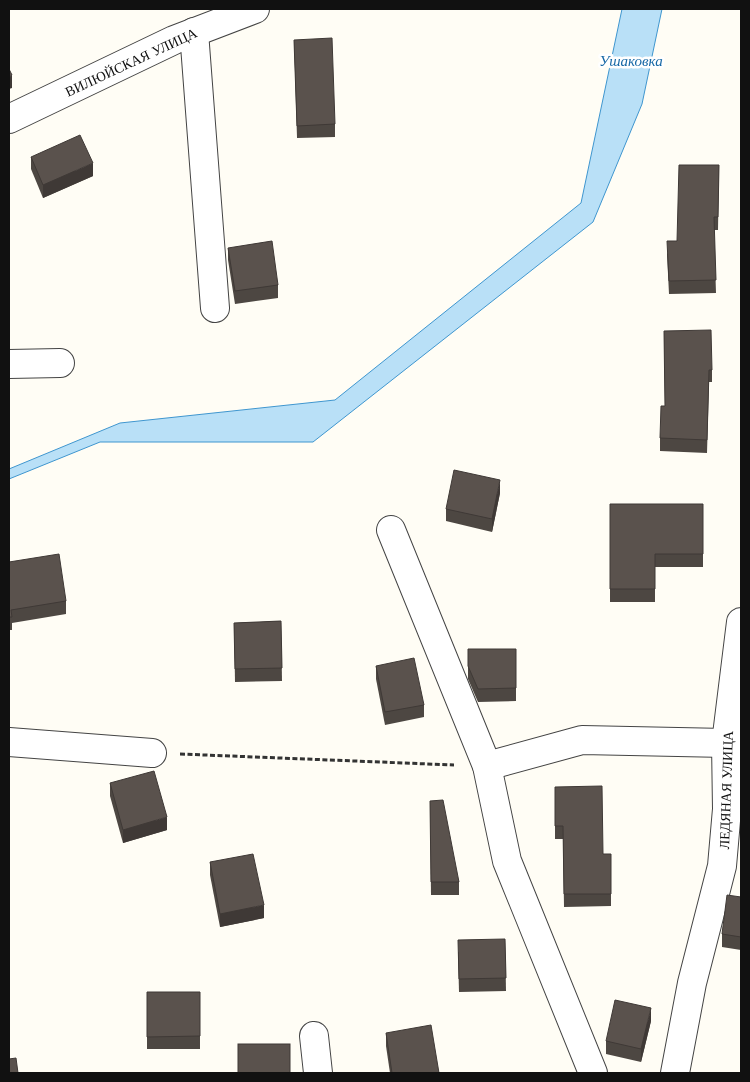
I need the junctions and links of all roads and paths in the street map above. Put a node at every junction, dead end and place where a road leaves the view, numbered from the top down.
1 (256, 9) edge
2 (194, 32) junction
3 (9, 119) edge
4 (215, 308) dead end
5 (60, 363) dead end
6 (9, 364) edge
7 (391, 530) dead end
8 (741, 622) edge
9 (9, 742) edge
10 (726, 743) junction
11 (152, 753) joint
12 (487, 766) junction
13 (314, 1036) dead end
14 (318, 1073) edge
15 (592, 1073) edge
16 (676, 1073) edge

1 - 2 street, ВИЛЮЙСКАЯ УЛИЦА
2 - 3 street, ВИЛЮЙСКАЯ УЛИЦА
2 - 4 street
5 - 6 street
7 - 12 street
8 - 10 street, ЛЕДЯНАЯ УЛИЦА
9 - 11 street
10 - 12 street
10 - 16 street, ЛЕДЯНАЯ УЛИЦА
11 - 12 path
12 - 15 street
13 - 14 street

